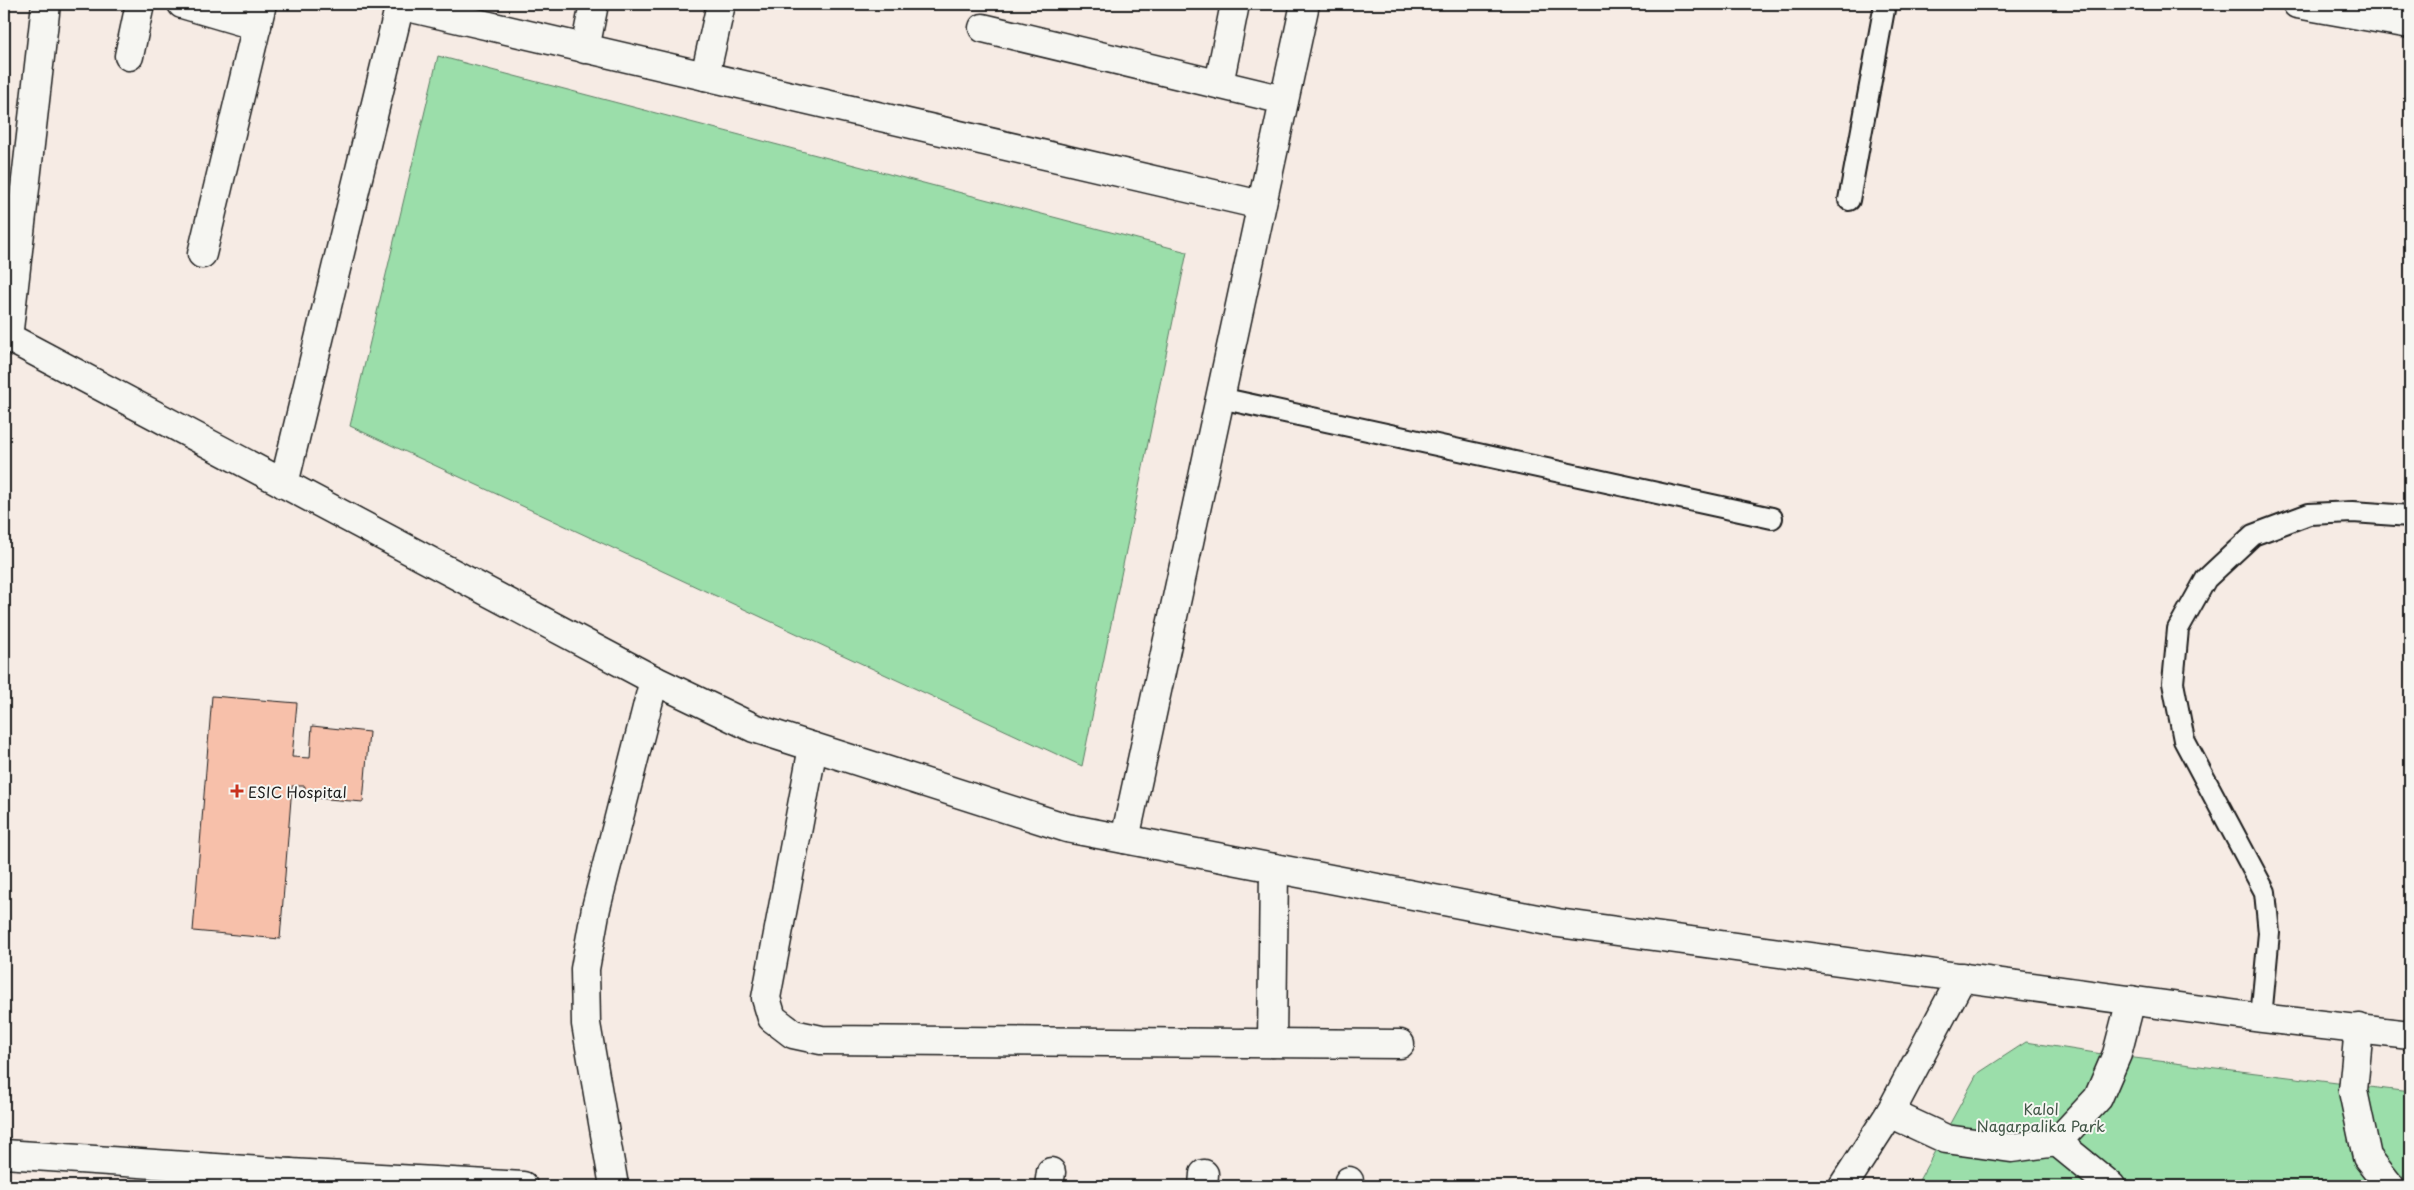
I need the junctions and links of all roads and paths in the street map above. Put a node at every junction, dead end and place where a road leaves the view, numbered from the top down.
1 (46, 4) edge
2 (140, 4) edge
3 (182, 4) edge
4 (594, 4) edge
5 (721, 4) edge
6 (1235, 4) edge
7 (1305, 4) edge
8 (1885, 4) edge
9 (2297, 4) edge
10 (399, 5) edge
11 (260, 15) edge
12 (2410, 24) edge
13 (983, 28) dead end
14 (585, 49) junction
15 (129, 56) dead end
16 (705, 76) junction
17 (1218, 84) junction
18 (1284, 100) junction
19 (1849, 200) dead end
20 (1261, 205) junction
21 (202, 254) dead end
22 (6, 337) edge
23 (1220, 398) junction
24 (284, 484) junction
25 (2410, 516) edge
26 (1772, 518) dead end
27 (654, 680) junction
28 (813, 747) junction
29 (1125, 839) junction
30 (1274, 868) junction
31 (1962, 977) junction
32 (2131, 1000) junction
33 (2261, 1018) junction
34 (2359, 1028) junction
35 (2410, 1035) edge
36 (1272, 1042) junction
37 (1400, 1044) dead end
38 (1890, 1113) junction
39 (2058, 1142) junction
40 (4, 1154) edge
41 (290, 1180) edge
42 (523, 1186) edge
43 (614, 1186) edge
44 (1843, 1186) edge
45 (2111, 1186) edge
46 (2390, 1186) edge

1 - 22 street
2 - 15 street
3 - 11 street
4 - 14 street
5 - 16 street
6 - 17 street
7 - 18 street
8 - 19 lane
9 - 12 street
10 - 14 street
10 - 24 street
11 - 21 street
13 - 17 street
14 - 16 street
16 - 20 street
17 - 18 street
18 - 20 street
20 - 23 street
22 - 24 street
23 - 26 lane
23 - 29 street
24 - 27 street
25 - 33 lane
27 - 28 street
27 - 43 street
28 - 29 street
28 - 36 street
29 - 30 street
30 - 31 street
30 - 36 street
31 - 32 street
31 - 38 street
32 - 33 street
32 - 39 street
33 - 34 street
34 - 35 street
34 - 46 street
36 - 37 street
38 - 39 street
38 - 44 street
39 - 45 street
40 - 41 street
41 - 42 street

